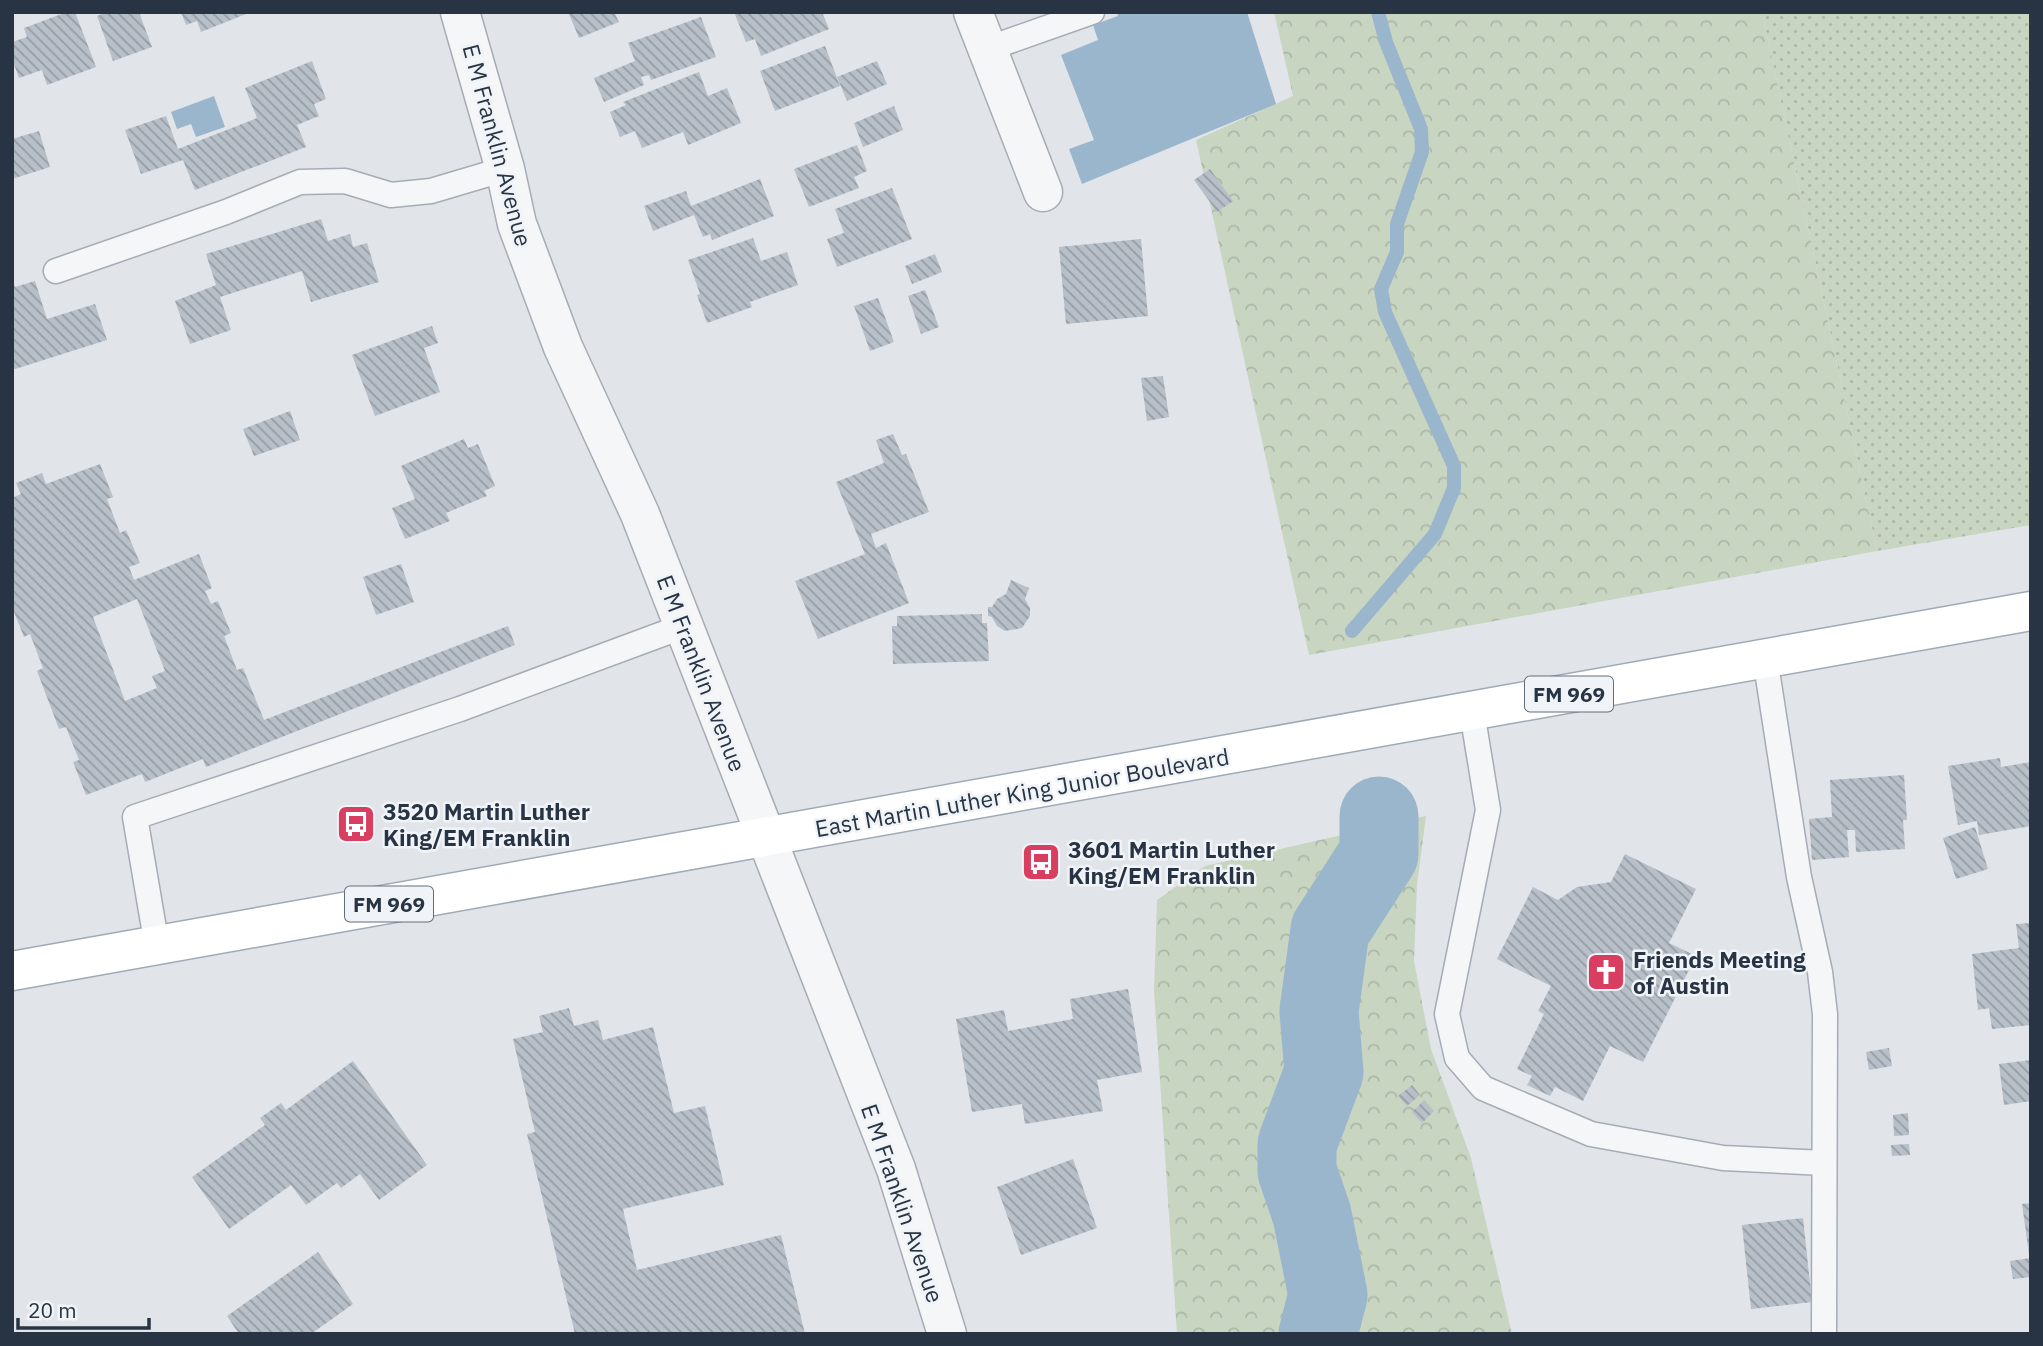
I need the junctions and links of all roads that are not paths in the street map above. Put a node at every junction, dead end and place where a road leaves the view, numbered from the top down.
1 (460, 12) edge
2 (973, 12) edge
3 (1092, 12) edge
4 (987, 49) junction
5 (505, 169) junction
6 (1043, 192) dead end
7 (55, 271) dead end
8 (2031, 611) edge
9 (684, 626) junction
10 (1765, 658) junction
11 (1472, 712) junction
12 (765, 838) junction
13 (157, 946) junction
14 (12, 971) edge
15 (1824, 1163) junction
16 (947, 1334) edge
17 (1824, 1334) edge

1 - 5 street, E M Franklin Avenue
2 - 4 street
3 - 4 lane
4 - 6 street
5 - 7 lane
5 - 9 street, E M Franklin Avenue
8 - 10 main road, East Martin Luther King Junior Boulevard / FM 969
9 - 12 street, E M Franklin Avenue
9 - 13 lane
10 - 11 main road, East Martin Luther King Junior Boulevard / FM 969
10 - 15 lane
11 - 12 main road, East Martin Luther King Junior Boulevard / FM 969
11 - 15 lane
12 - 13 main road, East Martin Luther King Junior Boulevard / FM 969
12 - 16 street, E M Franklin Avenue
13 - 14 main road, East Martin Luther King Junior Boulevard / FM 969
15 - 17 lane

